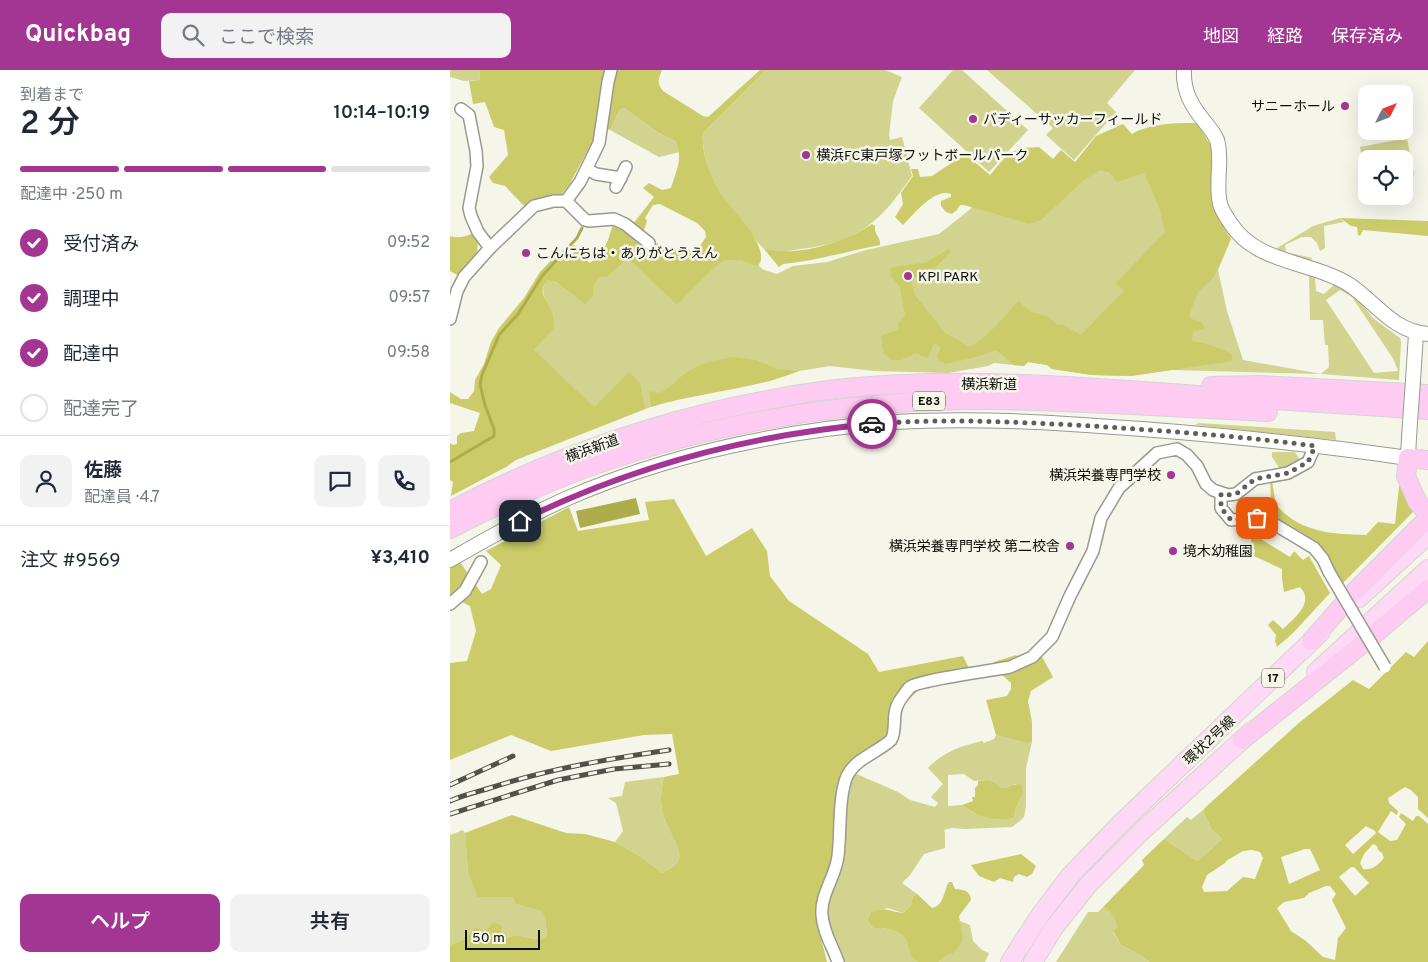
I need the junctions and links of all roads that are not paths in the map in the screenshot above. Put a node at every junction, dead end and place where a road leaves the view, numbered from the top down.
1 (611, 70) edge
2 (1184, 70) edge
3 (461, 109) dead end
4 (587, 169) junction
5 (621, 178) dead end
6 (566, 202) junction
7 (649, 243) dead end
8 (490, 248) junction
9 (450, 319) edge
10 (1422, 334) edge
11 (1088, 386) junction
12 (1428, 394) edge
13 (1428, 410) edge
14 (1428, 422) edge
15 (1315, 446) junction
16 (1408, 458) junction
17 (1428, 460) edge
18 (1221, 494) junction
19 (1428, 504) edge
20 (450, 511) edge
21 (1427, 522) edge
22 (450, 529) edge
23 (450, 560) edge
24 (481, 562) dead end
25 (1428, 568) edge
26 (1428, 589) edge
27 (450, 604) edge
28 (1311, 642) joint
29 (1385, 667) dead end
30 (1242, 740) junction
31 (838, 962) edge
32 (1010, 962) edge
33 (1033, 962) edge

1 - 4 street
2 - 10 street
3 - 8 street
4 - 5 street
4 - 6 street
6 - 7 street
6 - 8 street
8 - 9 street
10 - 16 street, bridge
11 - 12 highway
11 - 13 highway, 横浜新道 / E83
11 - 20 highway, 横浜新道 / E83
14 - 22 highway, 横浜新道 / E83
15 - 16 street
15 - 18 street
15 - 23 street
16 - 17 highway
16 - 19 highway
16 - 21 highway
18 - 29 street, bridge
18 - 31 street
21 - 28 highway
24 - 27 street
25 - 30 main road, 環状2号線 / 17
26 - 30 highway
28 - 32 main road, 環状2号線 / 17, bridge
30 - 33 main road, 環状2号線 / 17, bridge

